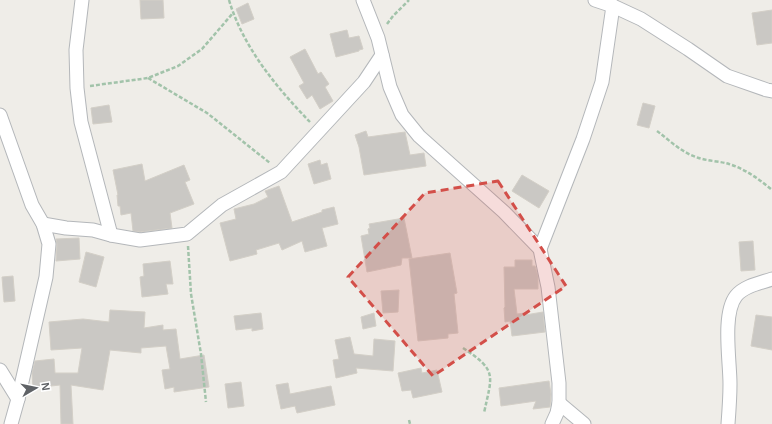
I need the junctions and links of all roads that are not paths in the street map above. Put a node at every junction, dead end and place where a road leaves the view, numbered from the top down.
1 (82, 0) edge
2 (363, 0) edge
3 (595, 0) edge
4 (613, 6) junction
5 (382, 55) junction
6 (772, 91) edge
7 (0, 116) edge
8 (43, 224) junction
9 (111, 235) junction
10 (540, 249) junction
11 (772, 279) edge
12 (0, 370) edge
13 (18, 399) junction
14 (559, 404) junction
15 (11, 424) edge
16 (552, 424) edge
17 (584, 424) edge
18 (728, 424) edge

1 - 9 street
2 - 5 street
3 - 4 street
4 - 6 street
4 - 10 street
5 - 9 street
5 - 10 street
7 - 8 street
8 - 9 street
8 - 13 street
10 - 14 street
11 - 18 street
12 - 13 street
13 - 15 street
14 - 16 street
14 - 17 street

